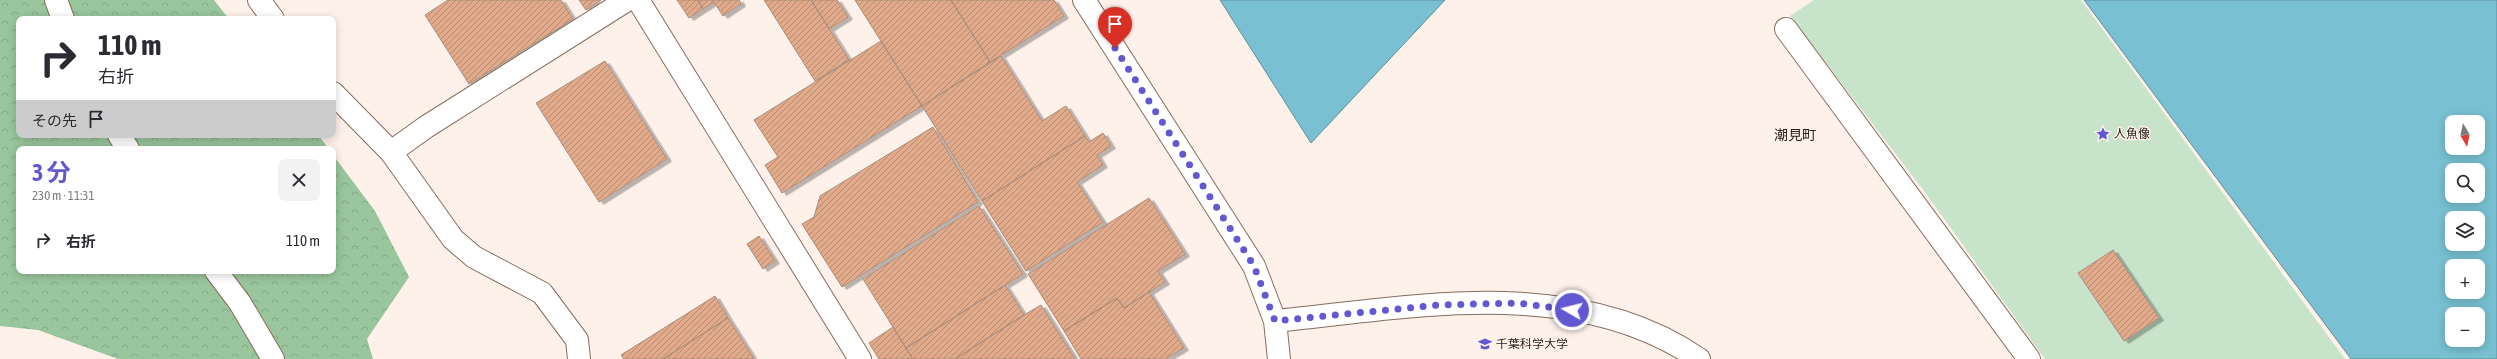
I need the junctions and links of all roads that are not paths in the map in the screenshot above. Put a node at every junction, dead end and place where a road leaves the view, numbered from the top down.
1 (56, 0) edge
2 (259, 0) edge
3 (627, 0) edge
4 (638, 0) edge
5 (1084, 0) edge
6 (62, 16) edge
7 (271, 16) edge
8 (1786, 29) dead end
9 (336, 96) edge
10 (391, 152) junction
11 (218, 274) edge
12 (1275, 321) junction
13 (273, 359) edge
14 (579, 359) edge
15 (860, 359) edge
16 (1279, 359) edge
17 (1700, 359) edge
18 (2030, 359) edge

1 - 6 street
2 - 7 street
3 - 10 street
4 - 15 street
5 - 12 street
8 - 18 street
9 - 10 street
10 - 14 street
11 - 13 street
12 - 16 street
12 - 17 street

